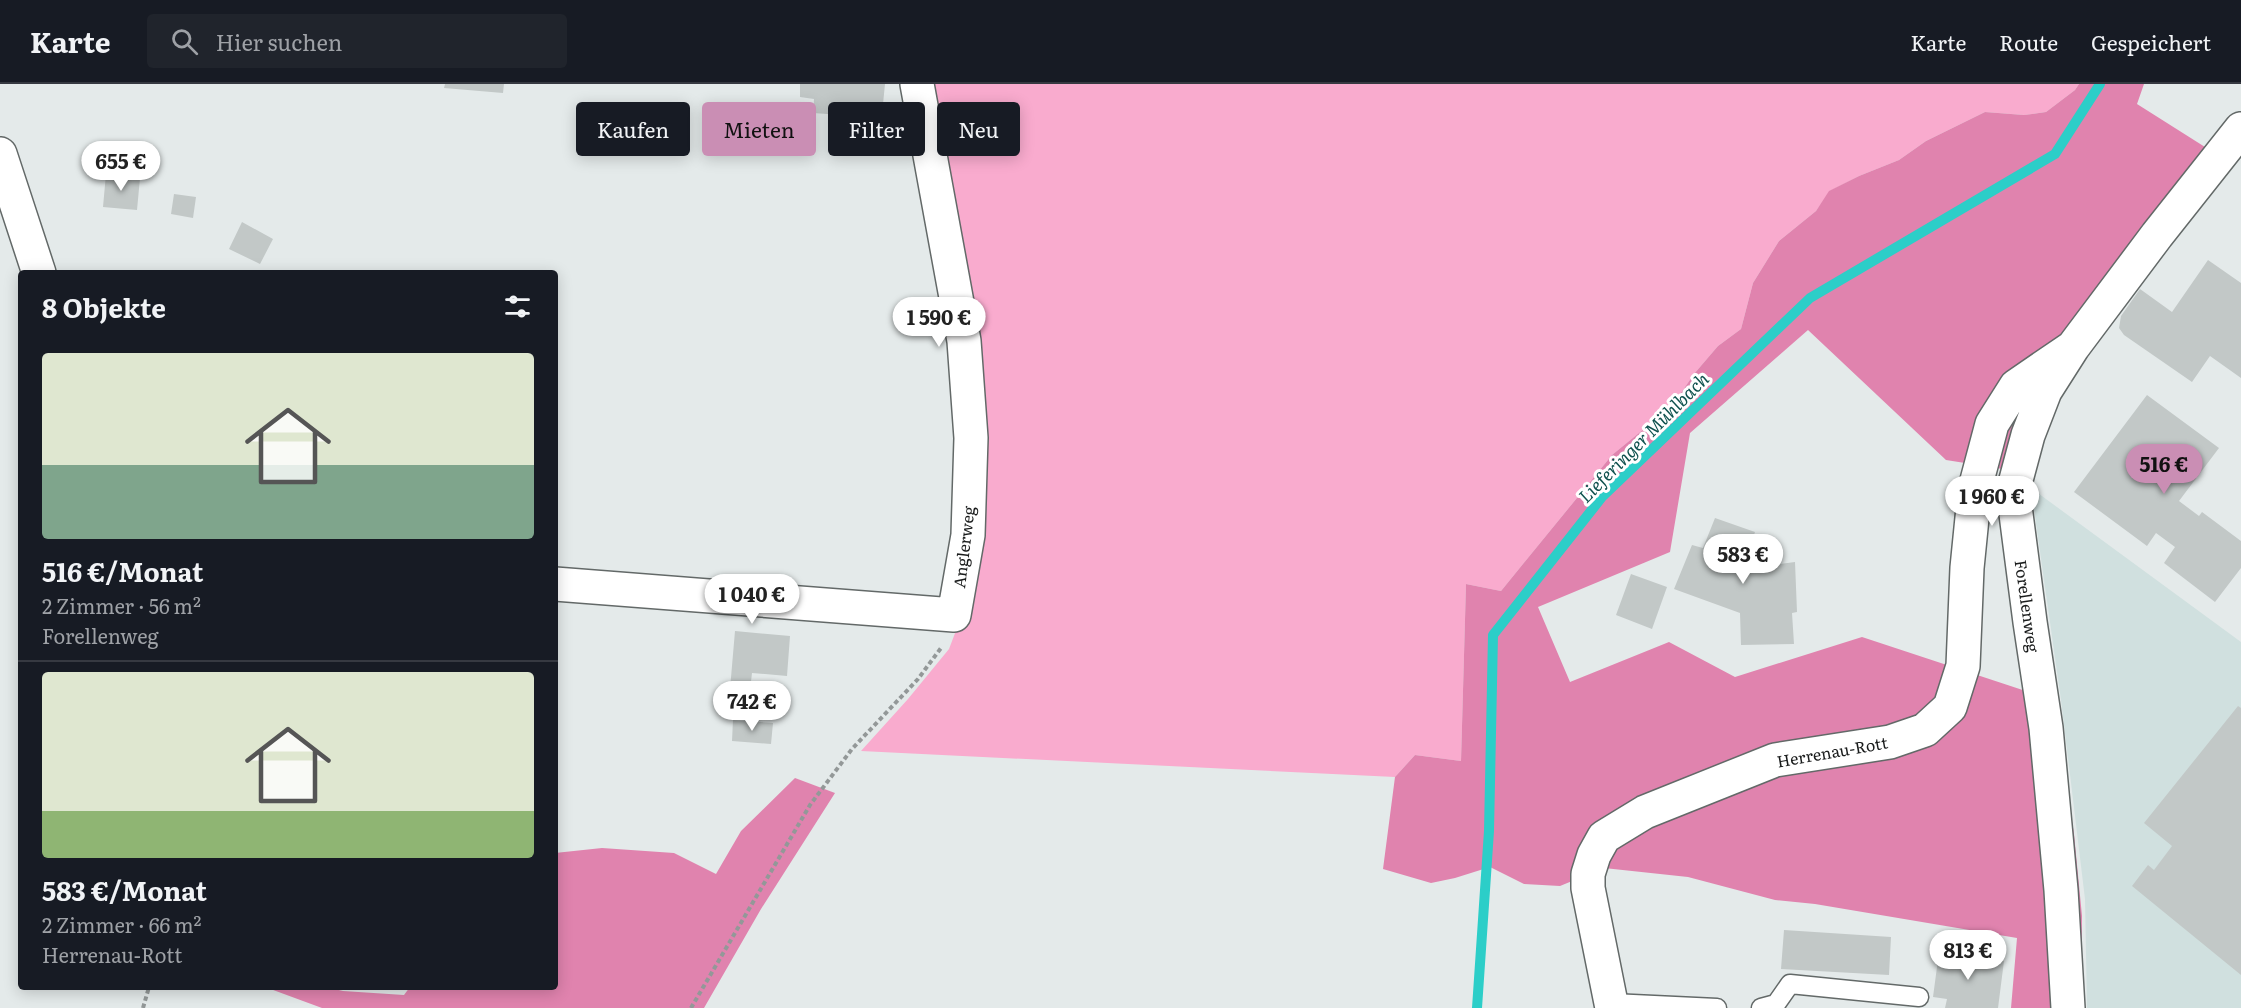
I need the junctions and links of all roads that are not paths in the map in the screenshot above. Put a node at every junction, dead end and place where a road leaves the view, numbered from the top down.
1 (917, 84) edge
2 (2241, 129) edge
3 (0, 154) edge
4 (38, 270) edge
5 (2073, 347) junction
6 (558, 584) edge
7 (1919, 998) dead end
8 (1612, 1006) edge
9 (1717, 1008) edge
10 (1761, 1008) edge
11 (2068, 1008) edge

1 - 6 street, Anglerweg
2 - 5 street, Forellenweg
3 - 4 street
5 - 8 street, Herrenau-Rott
5 - 11 street, Forellenweg
7 - 10 lane
8 - 9 lane

